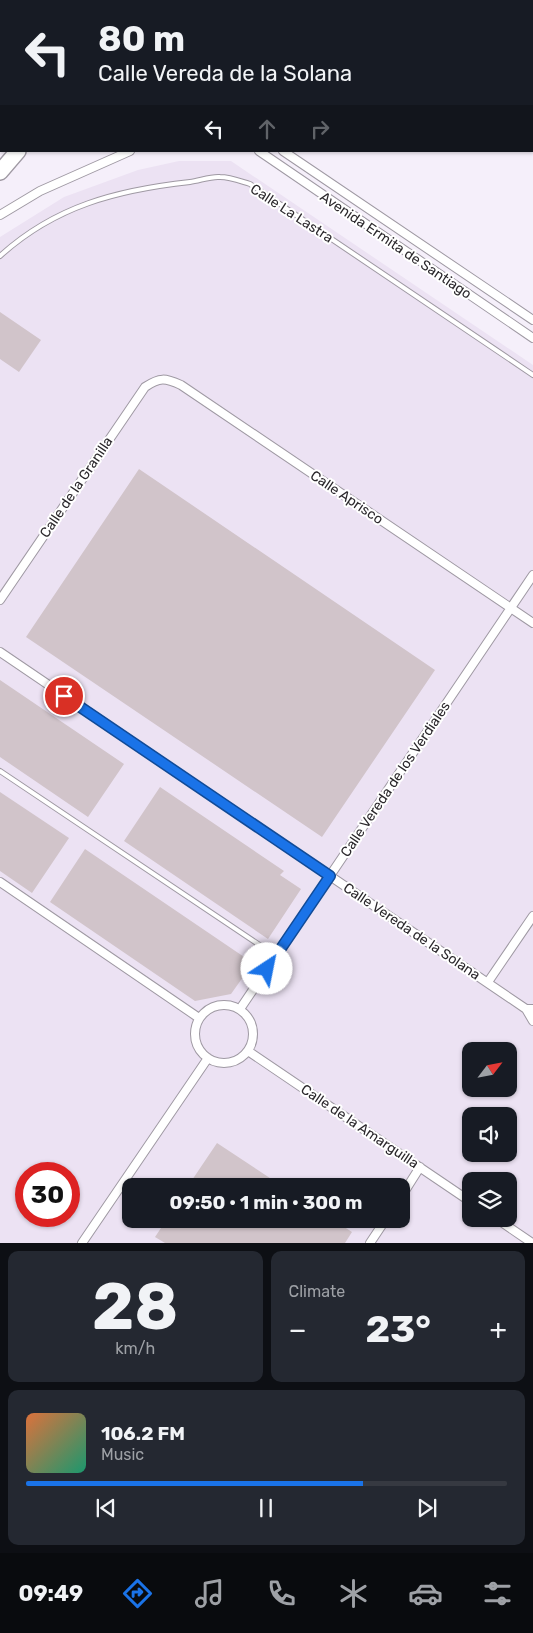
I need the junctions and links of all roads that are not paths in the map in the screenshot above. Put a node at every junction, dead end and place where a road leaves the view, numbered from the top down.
1 (17, 152) edge
2 (128, 152) edge
3 (260, 152) edge
4 (284, 152) edge
5 (0, 172) edge
6 (0, 215) edge
7 (0, 256) edge
8 (533, 320) edge
9 (533, 338) edge
10 (533, 375) edge
11 (157, 379) joint
12 (533, 575) edge
13 (0, 600) edge
14 (511, 608) junction
15 (533, 623) edge
16 (0, 652) edge
17 (0, 772) edge
18 (330, 876) junction
19 (0, 882) edge
20 (533, 916) edge
21 (276, 956) junction
22 (488, 982) junction
23 (240, 1008) junction
24 (529, 1009) edge
25 (199, 1018) junction
26 (533, 1021) edge
27 (248, 1051) junction
28 (208, 1058) junction
29 (420, 1167) junction
30 (410, 1183) edge
31 (462, 1196) edge
32 (508, 1227) edge
33 (380, 1228) edge
34 (82, 1243) edge
35 (370, 1243) edge
36 (532, 1243) edge

1 - 5 highway
2 - 6 street
3 - 9 street, Avenida Ermita de Santiago
4 - 8 street, Avenida Ermita de Santiago
7 - 10 lane, Calle La Lastra
11 - 13 street, Calle de la Granilla
11 - 14 street, Calle Aprisco
12 - 14 street, Calle Vereda de los Verdiales
14 - 15 street, Calle Aprisco
14 - 18 street, Calle Vereda de los Verdiales
16 - 18 street, Calle Vereda de la Solana
17 - 21 lane
18 - 21 street, Calle Vereda de los Verdiales
18 - 22 street, Calle Vereda de la Solana
19 - 25 street
20 - 22 street
21 - 23 street, Calle Vereda de los Verdiales
22 - 24 street, Calle Vereda de la Solana
23 - 25 street
23 - 27 street
24 - 26 street, Calle Vereda de la Solana
25 - 28 street
27 - 28 street
27 - 29 street, Calle de la Amarguilla
28 - 34 street
29 - 30 street
29 - 31 street, Calle de la Amarguilla
32 - 36 street
33 - 35 street

